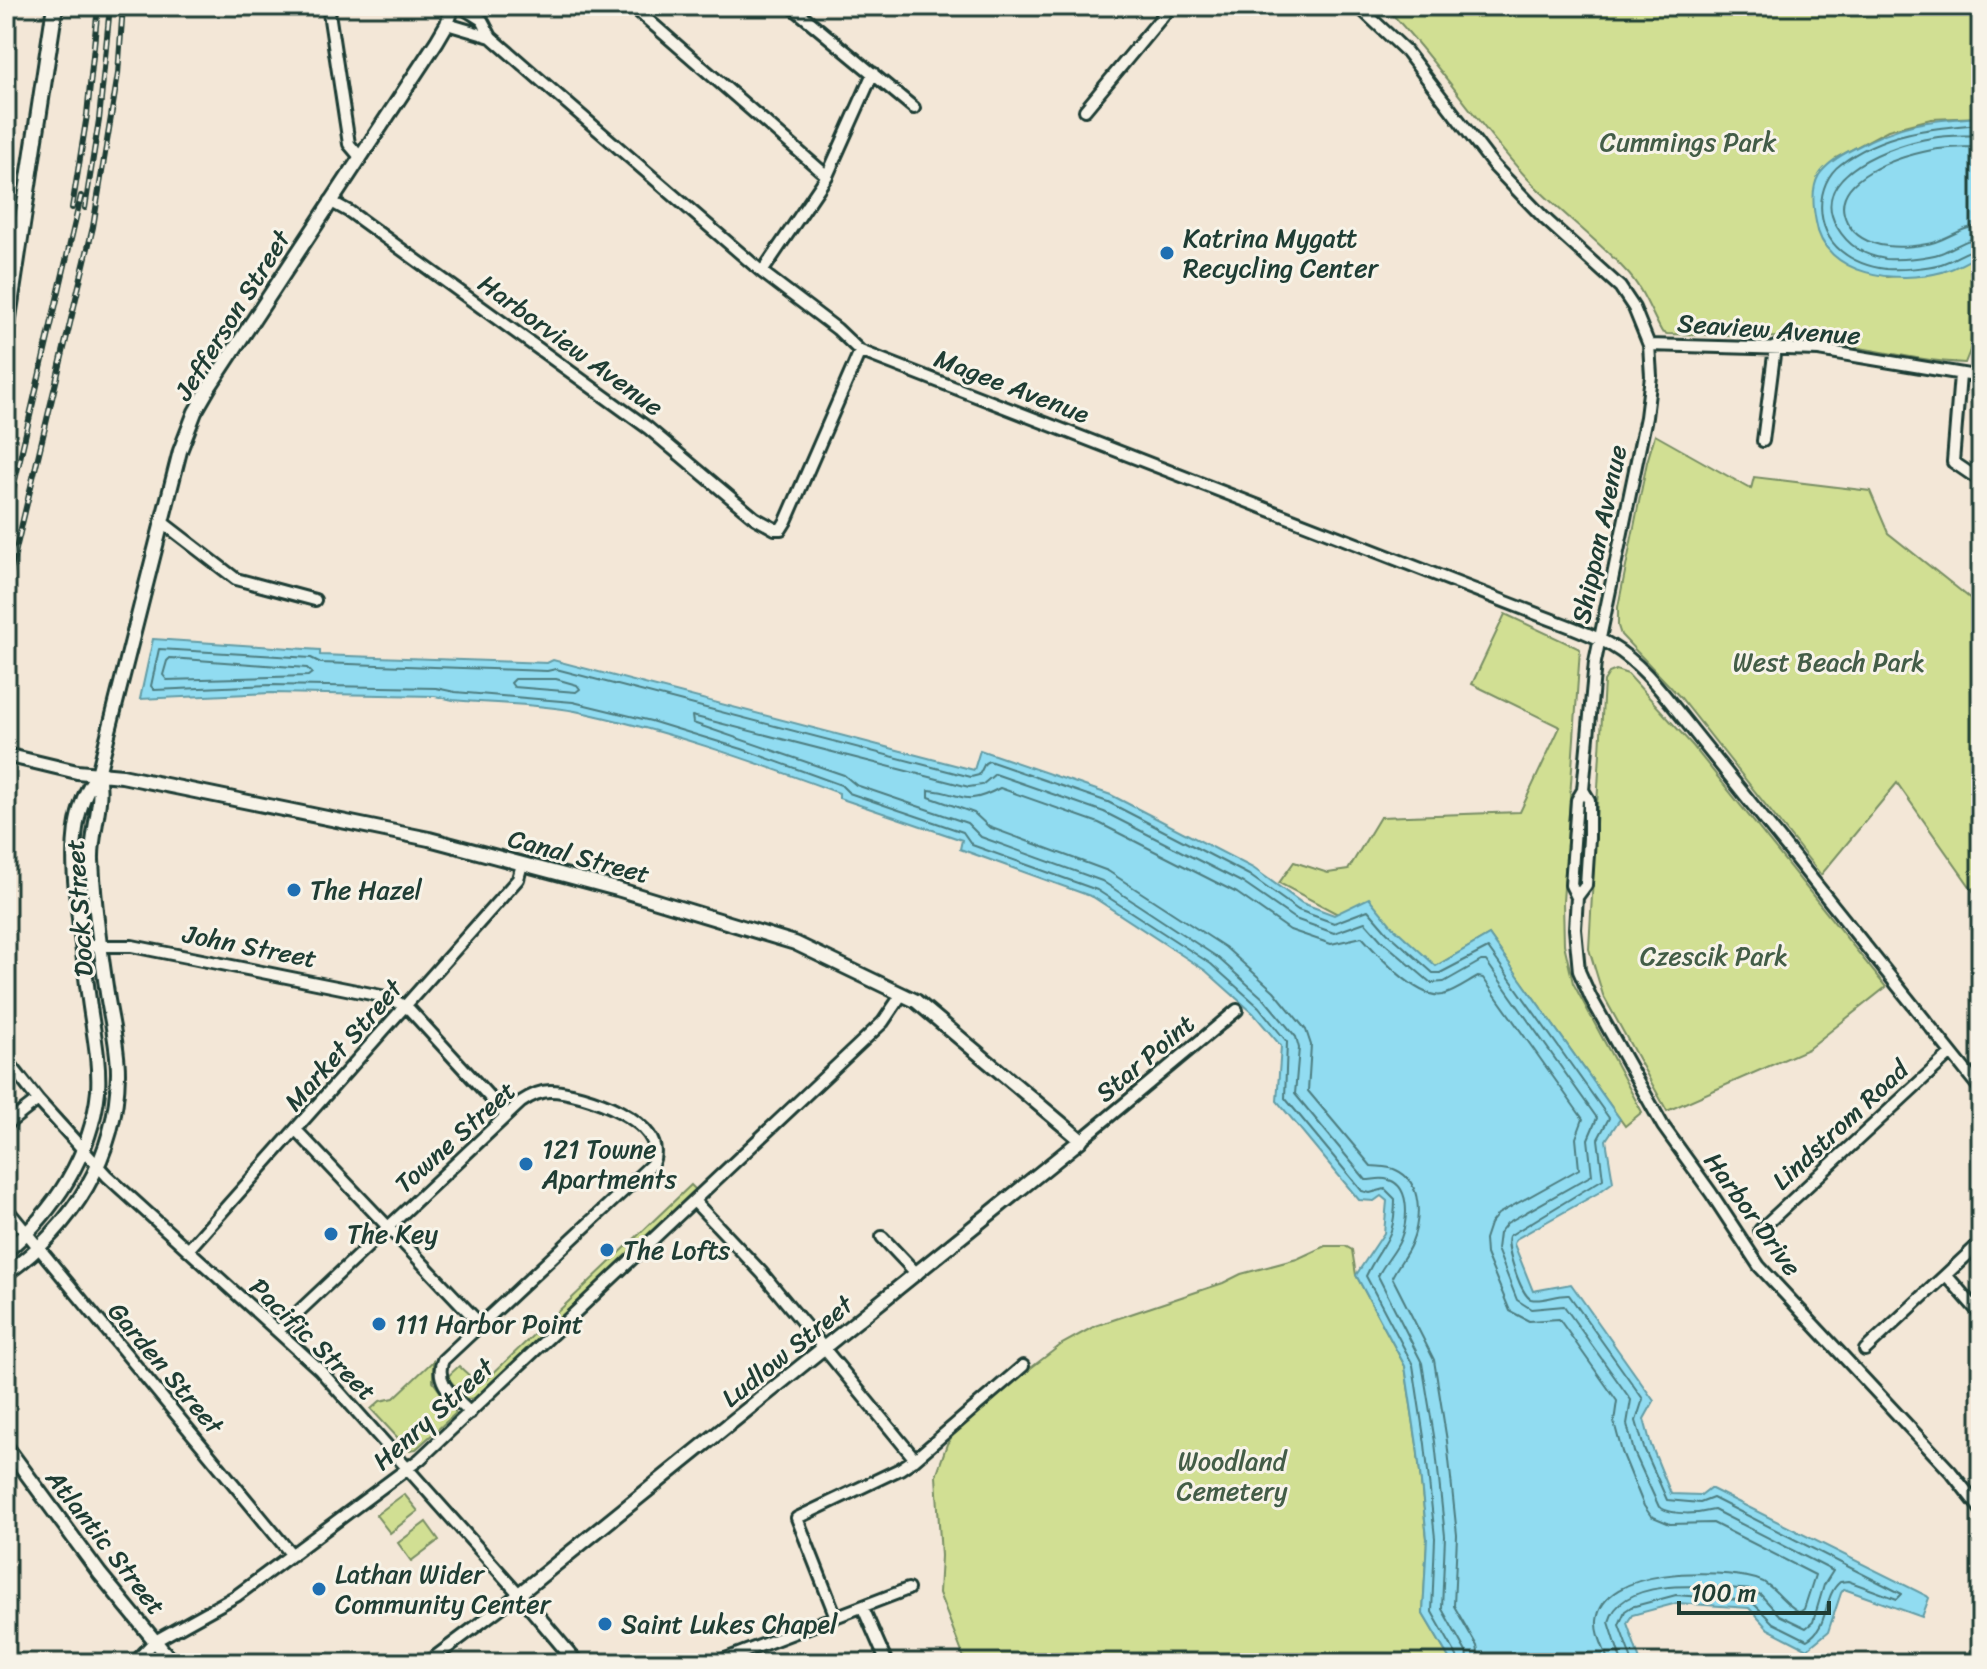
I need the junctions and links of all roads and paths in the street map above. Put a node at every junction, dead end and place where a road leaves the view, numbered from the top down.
1 (55, 6) edge
2 (328, 6) edge
3 (453, 6) edge
4 (460, 6) edge
5 (632, 6) edge
6 (791, 6) edge
7 (1171, 6) edge
8 (1358, 6) edge
9 (447, 24) junction
10 (491, 37) junction
11 (873, 73) junction
12 (914, 108) dead end
13 (1085, 110) dead end
14 (360, 157) junction
15 (827, 176) junction
16 (330, 201) junction
17 (762, 272) junction
18 (6, 331) edge
19 (1649, 345) junction
20 (1775, 347) junction
21 (860, 351) junction
22 (1960, 375) junction
23 (1981, 377) edge
24 (1763, 441) dead end
25 (1981, 481) edge
26 (162, 522) junction
27 (315, 600) dead end
28 (1599, 639) junction
29 (6, 755) edge
30 (98, 774) junction
31 (522, 864) junction
32 (100, 944) junction
33 (82, 946) junction
34 (902, 994) junction
35 (406, 1006) junction
36 (1237, 1010) dead end
37 (1951, 1053) junction
38 (6, 1059) edge
39 (1977, 1076) edge
40 (1981, 1090) edge
41 (38, 1100) junction
42 (506, 1115) junction
43 (6, 1125) edge
44 (296, 1130) junction
45 (1081, 1140) junction
46 (82, 1148) junction
47 (99, 1167) junction
48 (694, 1201) junction
49 (6, 1208) edge
50 (388, 1226) junction
51 (1760, 1230) dead end
52 (26, 1234) junction
53 (882, 1237) dead end
54 (1981, 1242) edge
55 (39, 1249) junction
56 (188, 1250) junction
57 (6, 1251) edge
58 (6, 1274) edge
59 (917, 1274) junction
60 (1946, 1275) junction
61 (1981, 1315) edge
62 (480, 1324) junction
63 (278, 1331) junction
64 (824, 1348) junction
65 (1865, 1350) dead end
66 (1023, 1366) dead end
67 (470, 1413) junction
68 (6, 1446) edge
69 (915, 1459) junction
70 (409, 1468) junction
71 (1981, 1510) edge
72 (292, 1555) junction
73 (908, 1589) dead end
74 (519, 1594) junction
75 (863, 1608) junction
76 (836, 1617) junction
77 (155, 1641) junction
78 (134, 1663) edge
79 (173, 1663) edge
80 (427, 1663) edge
81 (577, 1663) edge
82 (715, 1663) edge
83 (887, 1663) edge

1 - 18 main road
2 - 14 street
3 - 9 street, Jefferson Street
4 - 10 street, Magee Avenue
5 - 15 street
6 - 11 street
7 - 13 street
8 - 19 street, Shippan Avenue
9 - 10 street, Magee Avenue
9 - 14 street, Jefferson Street
10 - 17 street, Magee Avenue
11 - 12 street
11 - 15 street
14 - 16 street, Jefferson Street
15 - 17 street
16 - 21 street, Harborview Avenue
16 - 26 street, Jefferson Street
17 - 21 street, Magee Avenue
19 - 20 street, Seaview Avenue
19 - 28 street, Shippan Avenue
20 - 22 street, Seaview Avenue
20 - 24 street
21 - 28 street, Magee Avenue
22 - 23 street, Seaview Avenue
22 - 25 street
26 - 27 street
26 - 30 street, Jefferson Street
28 - 37 street, Shippan Avenue
28 - 71 street, Harbor Drive
29 - 30 street, Canal Street
30 - 31 street, Canal Street
30 - 32 street, Dock Street
30 - 33 street, Dock Street
31 - 34 street, Canal Street
31 - 35 street, Market Street
32 - 33 street, John Street
32 - 35 street, John Street
32 - 47 street, Dock Street
33 - 46 street, Dock Street
34 - 45 street, Canal Street
34 - 48 street, Henry Street
35 - 42 street
35 - 44 street, Market Street
36 - 45 street, Star Point
37 - 39 street, Shippan Avenue
37 - 51 street, Lindstrom Road
38 - 41 street, Pacific Street
39 - 40 street, Shippan Avenue
41 - 43 street
41 - 46 street, Pacific Street
42 - 50 street, Towne Street
42 - 62 street, Towne Street
44 - 50 street
44 - 56 street, Market Street
45 - 59 street, Ludlow Street
46 - 47 street, Pacific Street
46 - 52 street, Dock Street
47 - 55 street, Dock Street
47 - 56 street, Pacific Street
48 - 64 street
48 - 67 street, Henry Street
49 - 52 street, Garden Street
50 - 62 street
50 - 63 street, Towne Street
52 - 55 street, Garden Street
52 - 57 street, Dock Street
53 - 59 street
54 - 60 street
55 - 58 street, Dock Street
55 - 72 street, Garden Street
56 - 63 street, Pacific Street
59 - 64 street, Ludlow Street
60 - 61 street
60 - 65 street
62 - 67 street, Towne Street
63 - 70 street, Pacific Street
64 - 69 street
64 - 74 street, Ludlow Street
66 - 69 street
67 - 70 street, Henry Street
68 - 77 street, Atlantic Street
69 - 76 street
70 - 72 street, Henry Street
70 - 74 street, Pacific Street
72 - 77 street, Henry Street
73 - 75 street
74 - 80 street
74 - 81 street, Pacific Street
75 - 76 street
75 - 83 street
76 - 82 street
77 - 78 street, Henry Street
77 - 79 street, Atlantic Street

